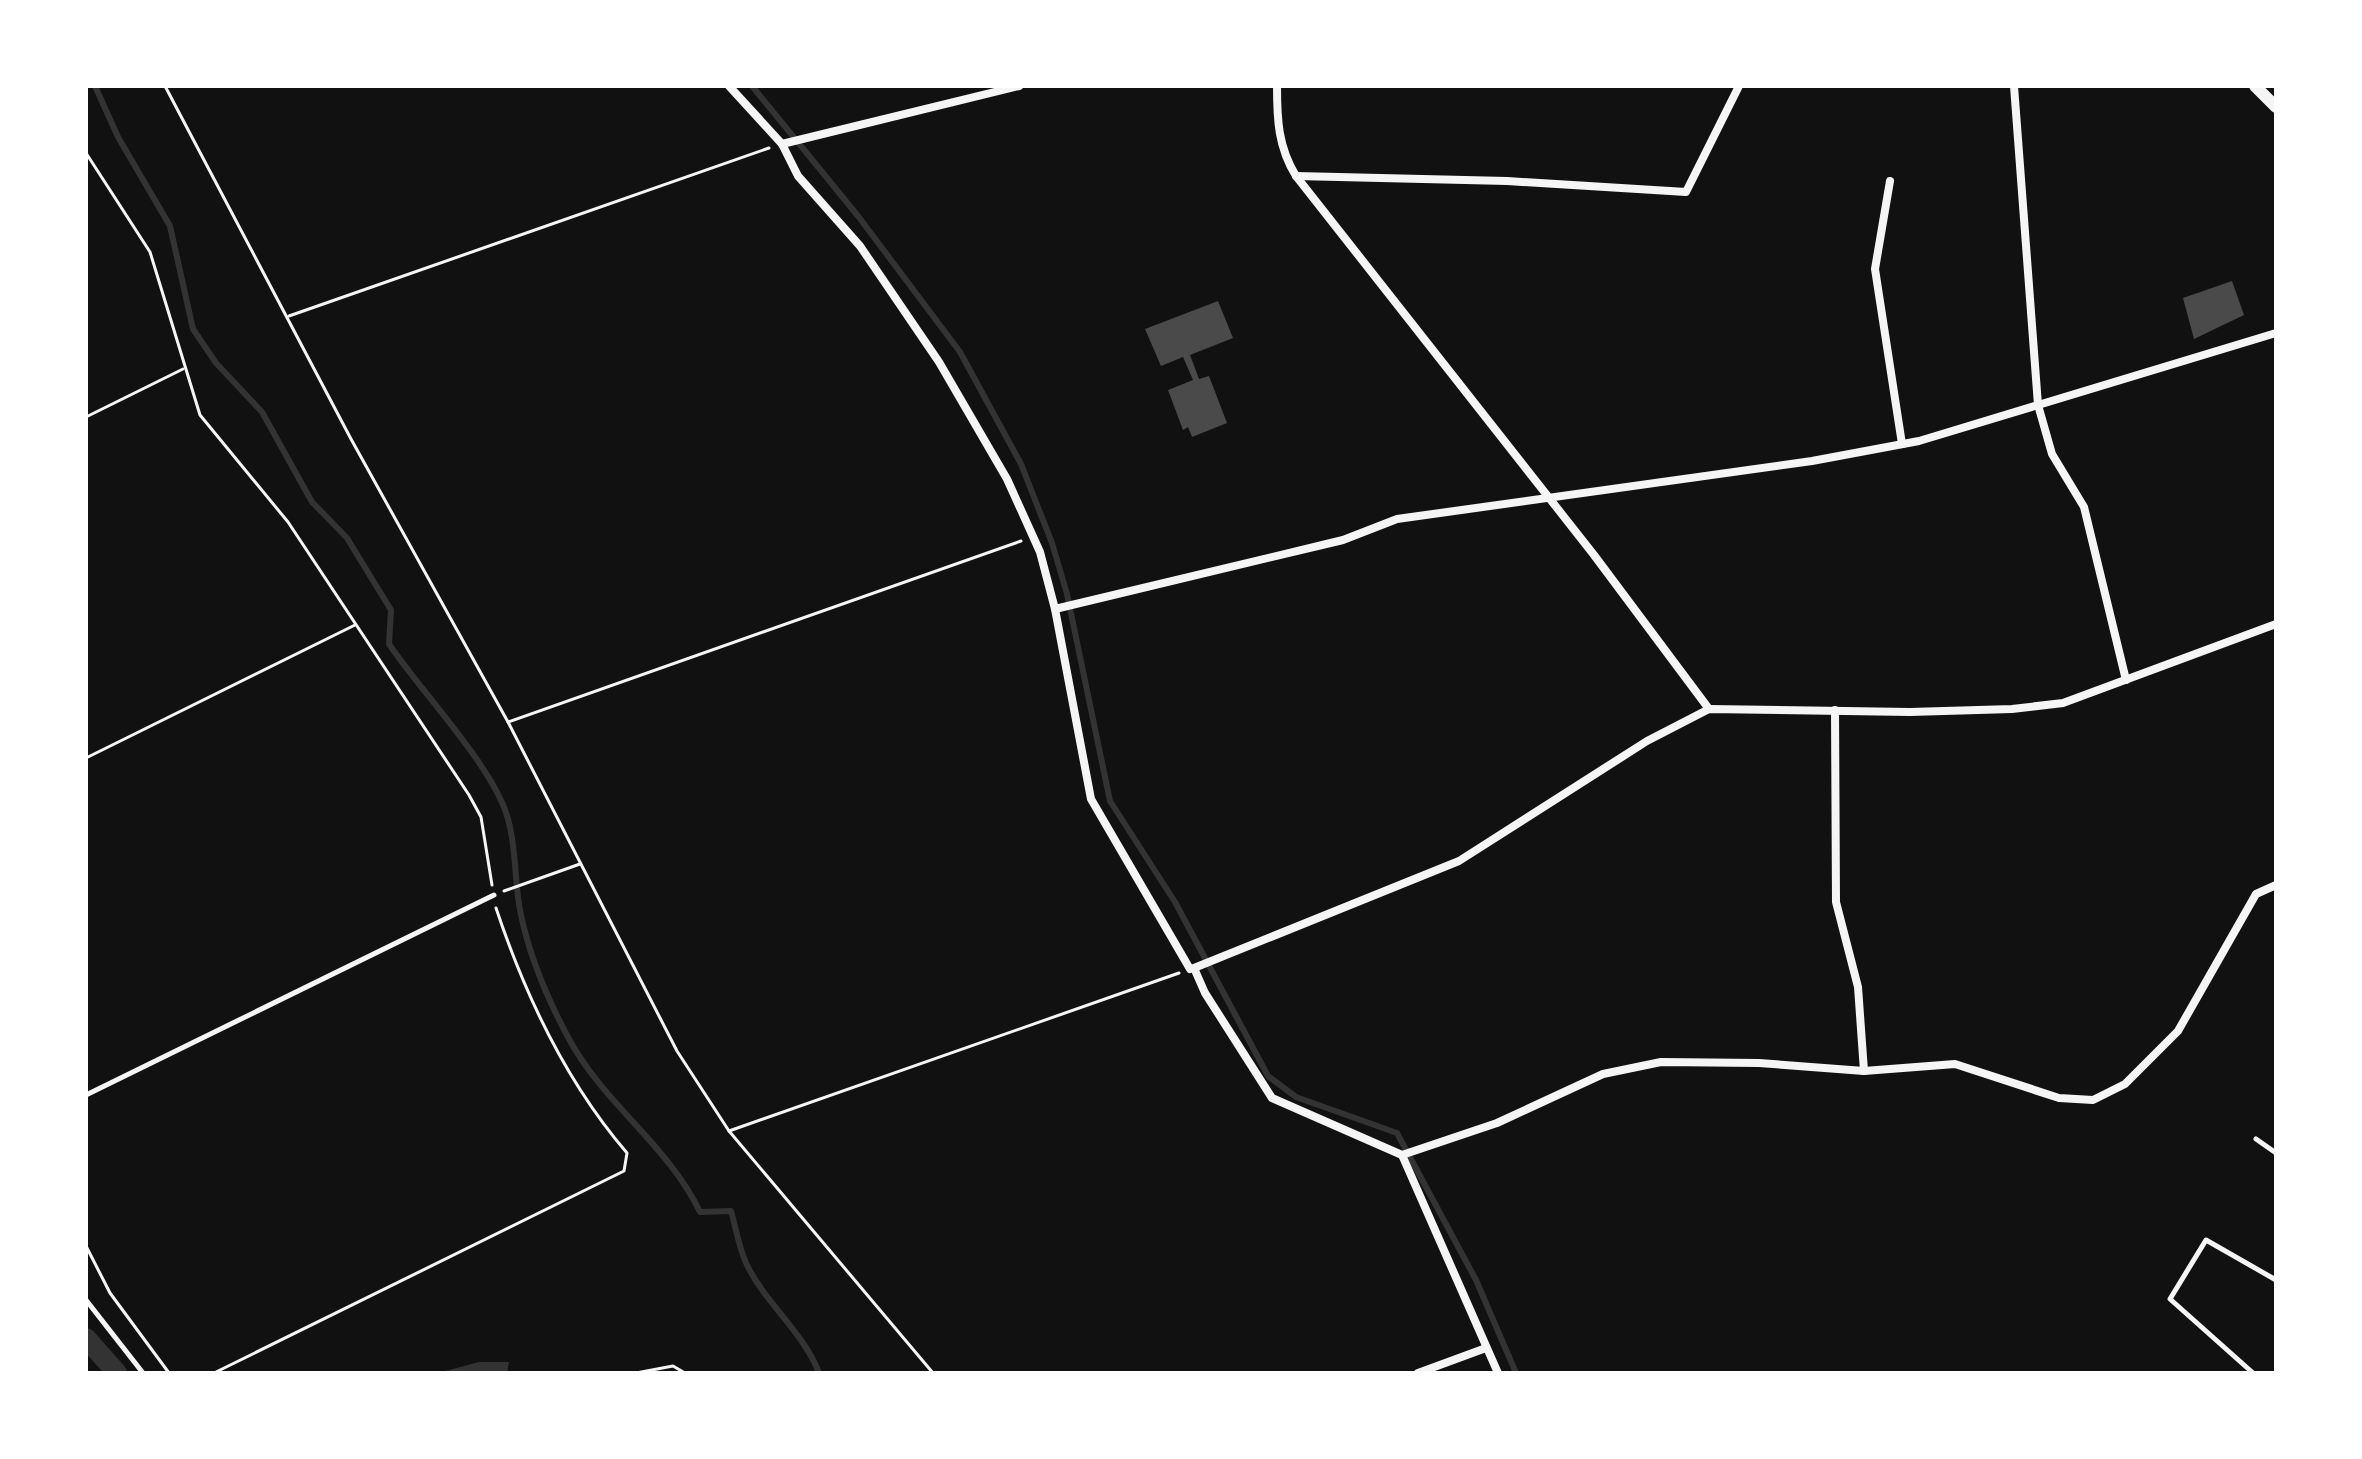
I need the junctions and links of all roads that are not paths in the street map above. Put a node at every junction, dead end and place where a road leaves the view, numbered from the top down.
1 (729, 86) edge
2 (1019, 86) edge
3 (1277, 86) edge
4 (1739, 86) edge
5 (2014, 86) edge
6 (2255, 86) edge
7 (2276, 107) edge
8 (782, 144) junction
9 (1296, 176) junction
10 (1890, 181) dead end
11 (2276, 333) edge
12 (2038, 405) junction
13 (1902, 444) junction
14 (1549, 499) junction
15 (1055, 609) junction
16 (2276, 624) edge
17 (2126, 680) junction
18 (1709, 709) junction
19 (1835, 710) junction
20 (2276, 885) edge
21 (494, 895) road end
22 (1190, 969) road end
23 (1864, 1071) junction
24 (86, 1095) edge
25 (2256, 1139) dead end
26 (2276, 1153) edge
27 (1402, 1155) junction
28 (2276, 1280) edge
29 (86, 1300) edge
30 (1486, 1348) junction
31 (143, 1373) edge
32 (1418, 1373) edge
33 (1498, 1373) edge
34 (2253, 1373) edge

1 - 8 street
2 - 8 street
3 - 9 street
4 - 9 street
5 - 12 street
6 - 7 street
8 - 15 street
9 - 14 street
10 - 13 street
11 - 12 street
12 - 13 street
12 - 17 street
13 - 14 street
14 - 15 street
14 - 18 street
15 - 22 street
16 - 17 street
17 - 19 street
18 - 19 street
18 - 27 street
19 - 23 street
20 - 23 street
21 - 24 lane
23 - 27 street
25 - 26 lane
27 - 30 street
28 - 34 lane
29 - 31 lane
30 - 32 street
30 - 33 street

